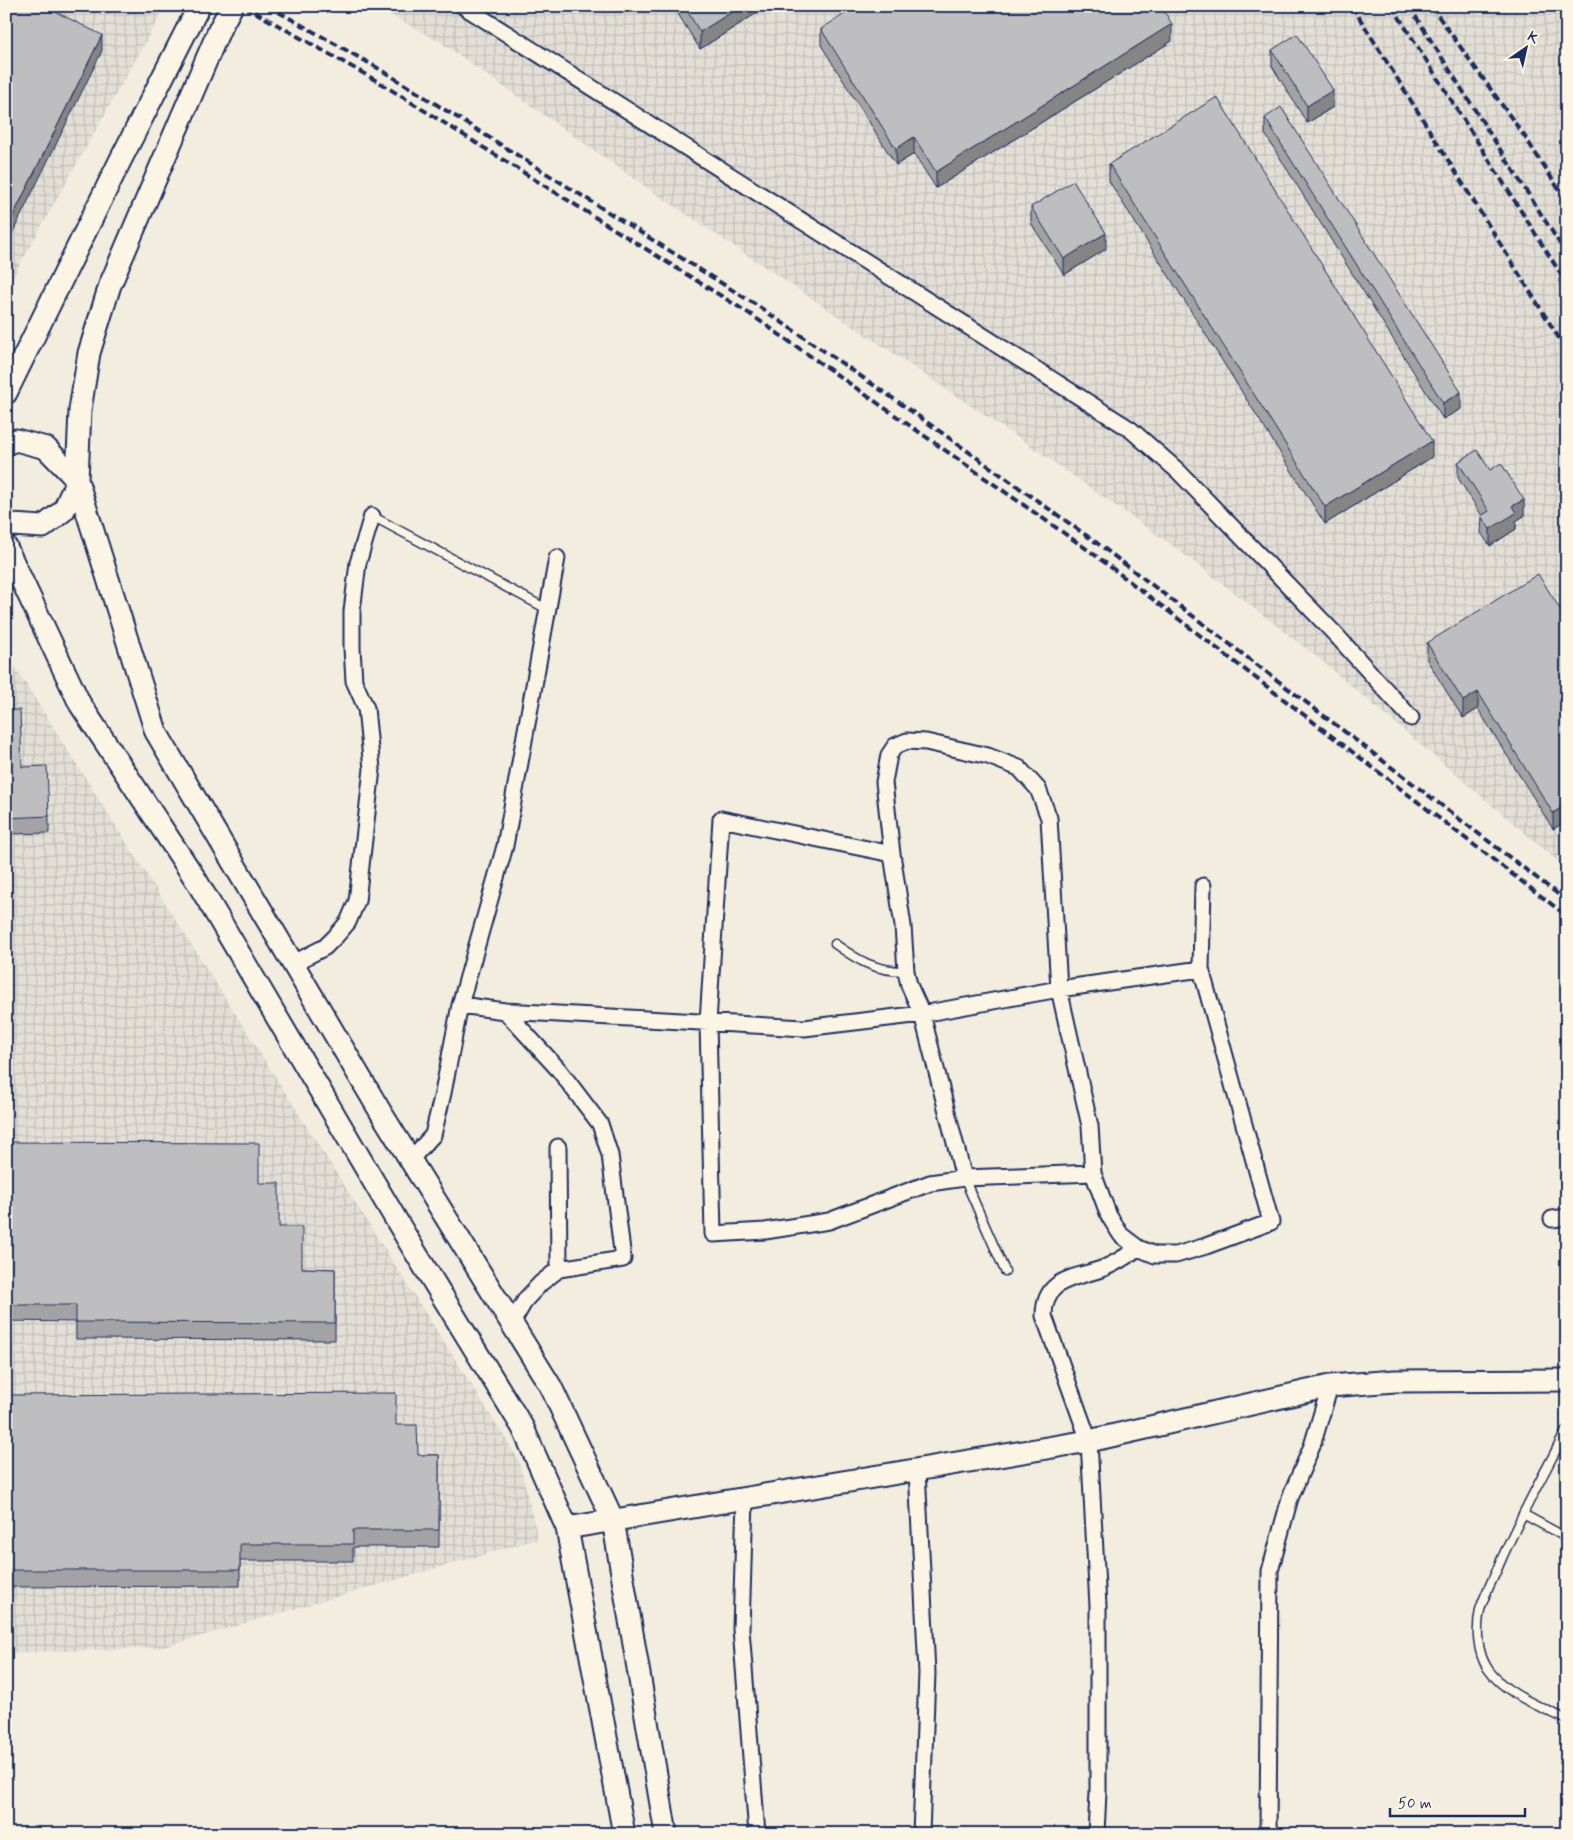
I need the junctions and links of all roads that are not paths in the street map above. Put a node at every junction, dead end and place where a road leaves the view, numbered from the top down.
1 (232, 6) edge
2 (463, 6) edge
3 (196, 11) edge
4 (6, 393) edge
5 (6, 444) edge
6 (77, 480) junction
7 (372, 516) joint
8 (6, 521) edge
9 (6, 547) edge
10 (557, 558) dead end
11 (547, 609) junction
12 (1410, 718) dead end
13 (892, 854) junction
14 (1203, 886) dead end
15 (835, 944) dead end
16 (292, 964) junction
17 (1201, 969) junction
18 (906, 971) junction
19 (1059, 989) junction
20 (460, 1006) junction
21 (504, 1011) junction
22 (922, 1014) junction
23 (708, 1022) junction
24 (558, 1147) dead end
25 (410, 1160) junction
26 (1093, 1173) junction
27 (964, 1178) junction
28 (1138, 1248) junction
29 (559, 1269) junction
30 (1005, 1272) dead end
31 (512, 1324) junction
32 (1567, 1380) edge
33 (1330, 1386) junction
34 (1567, 1429) edge
35 (1089, 1441) junction
36 (917, 1470) junction
37 (745, 1499) junction
38 (1523, 1514) junction
39 (613, 1520) junction
40 (567, 1528) junction
41 (1567, 1538) edge
42 (1567, 1720) edge
43 (624, 1834) edge
44 (666, 1834) edge
45 (757, 1834) edge
46 (921, 1834) edge
47 (1096, 1834) edge
48 (1268, 1834) edge

1 - 6 main road
2 - 12 street
3 - 4 main road
5 - 6 main road
6 - 8 main road
6 - 16 main road
7 - 11 lane
7 - 16 street
9 - 40 main road
10 - 11 street
11 - 20 street
13 - 18 street
13 - 19 street
13 - 23 street
14 - 17 street
15 - 18 lane
16 - 25 main road
17 - 19 street
17 - 28 street
18 - 22 street
19 - 22 street
19 - 26 street
20 - 21 street
20 - 25 street
21 - 23 street
21 - 29 street
22 - 23 street
22 - 27 street
23 - 27 street
24 - 29 street
25 - 31 main road
26 - 27 street
26 - 28 street
27 - 30 lane
28 - 35 street
29 - 31 street
31 - 39 main road
32 - 33 main road
33 - 35 main road
33 - 48 street
34 - 38 lane
35 - 36 main road
35 - 47 street
36 - 37 main road
36 - 46 street
37 - 39 main road
37 - 45 street
38 - 41 lane
38 - 42 lane
39 - 40 main road
39 - 44 main road
40 - 43 main road

